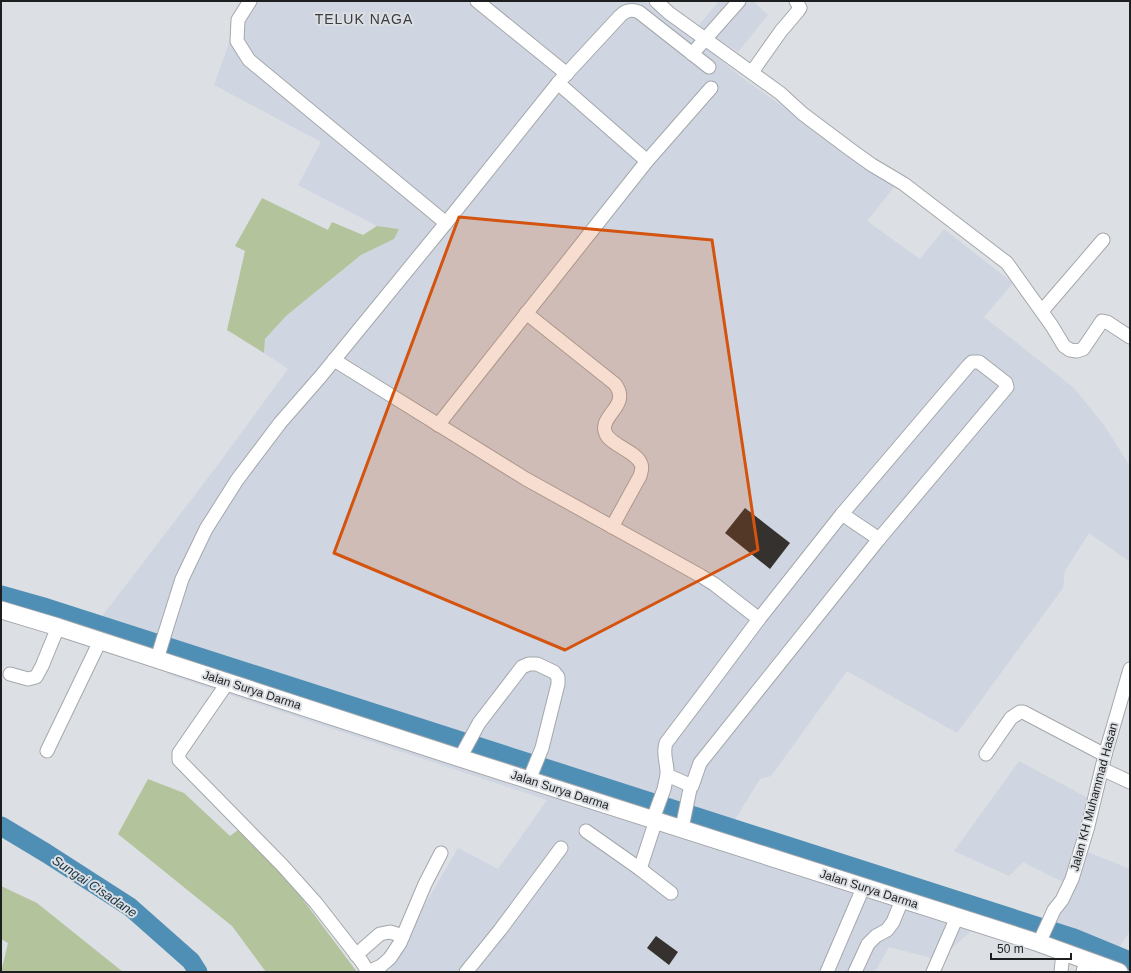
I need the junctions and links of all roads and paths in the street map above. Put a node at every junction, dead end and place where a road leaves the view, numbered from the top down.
1 (250, 1) edge
2 (477, 1) edge
3 (656, 1) edge
4 (739, 1) edge
5 (796, 1) edge
6 (706, 39) junction
7 (692, 54) junction
8 (709, 67) dead end
9 (752, 72) junction
10 (567, 74) junction
11 (558, 83) junction
12 (711, 88) dead end
13 (646, 161) junction
14 (446, 224) junction
15 (1103, 240) dead end
16 (1042, 311) junction
17 (526, 313) junction
18 (1130, 337) edge
19 (334, 360) junction
20 (438, 424) junction
21 (842, 514) junction
22 (612, 527) junction
23 (879, 539) junction
24 (1, 610) edge
25 (759, 619) junction
26 (58, 627) junction
27 (100, 641) junction
28 (158, 656) junction
29 (1130, 669) edge
30 (10, 674) dead end
31 (228, 682) junction
32 (47, 751) dead end
33 (986, 754) dead end
34 (1105, 755) junction
35 (462, 756) junction
36 (1102, 769) junction
37 (667, 775) junction
38 (531, 776) junction
39 (1130, 782) edge
40 (691, 787) junction
41 (655, 816) junction
42 (683, 824) junction
43 (586, 831) dead end
44 (561, 848) dead end
45 (441, 853) dead end
46 (640, 869) junction
47 (863, 888) junction
48 (671, 893) dead end
49 (902, 900) junction
50 (957, 917) junction
51 (403, 936) junction
52 (1040, 940) junction
53 (1063, 952) junction
54 (356, 955) junction
55 (1085, 966) edge
56 (368, 972) edge
57 (466, 972) edge
58 (827, 972) edge
59 (856, 972) edge
60 (933, 972) edge
61 (1061, 972) edge
62 (1119, 972) edge

1 - 14 street
2 - 10 street
3 - 6 street
4 - 6 street
5 - 9 street
6 - 7 street
6 - 9 street
7 - 8 street
7 - 10 street
9 - 16 street
10 - 11 street
11 - 13 street
11 - 14 street
12 - 13 street
13 - 17 street
14 - 19 street
15 - 16 street
16 - 18 street
17 - 20 street
17 - 22 street
19 - 20 street
19 - 28 street
20 - 22 street
21 - 23 street
21 - 23 street
21 - 25 street
22 - 25 street
23 - 40 street
24 - 26 main road, Jalan Surya Darma
25 - 37 street
26 - 27 main road, Jalan Surya Darma
26 - 30 street
27 - 28 main road, Jalan Surya Darma
27 - 32 street
28 - 31 main road, Jalan Surya Darma
29 - 34 street, Jalan KH Muhammad Hasan
31 - 35 main road, Jalan Surya Darma
31 - 54 street
33 - 34 street
34 - 36 street, Jalan KH Muhammad Hasan
35 - 38 main road, Jalan Surya Darma
35 - 38 street
36 - 39 street
36 - 52 street, Jalan KH Muhammad Hasan
37 - 40 street
37 - 41 street
38 - 41 main road, Jalan Surya Darma
40 - 42 street
41 - 42 main road, Jalan Surya Darma
41 - 46 street
42 - 47 main road, Jalan Surya Darma
43 - 46 street
44 - 57 street
45 - 51 street
46 - 48 street
47 - 49 main road, Jalan Surya Darma
47 - 58 street
49 - 50 main road, Jalan Surya Darma
49 - 59 street
50 - 52 main road, Jalan Surya Darma
50 - 60 street
51 - 54 street
51 - 56 street
52 - 53 main road, Jalan Surya Darma
53 - 55 main road, Jalan Surya Darma
53 - 61 street
54 - 56 street
55 - 62 main road, Jalan Surya Darma

